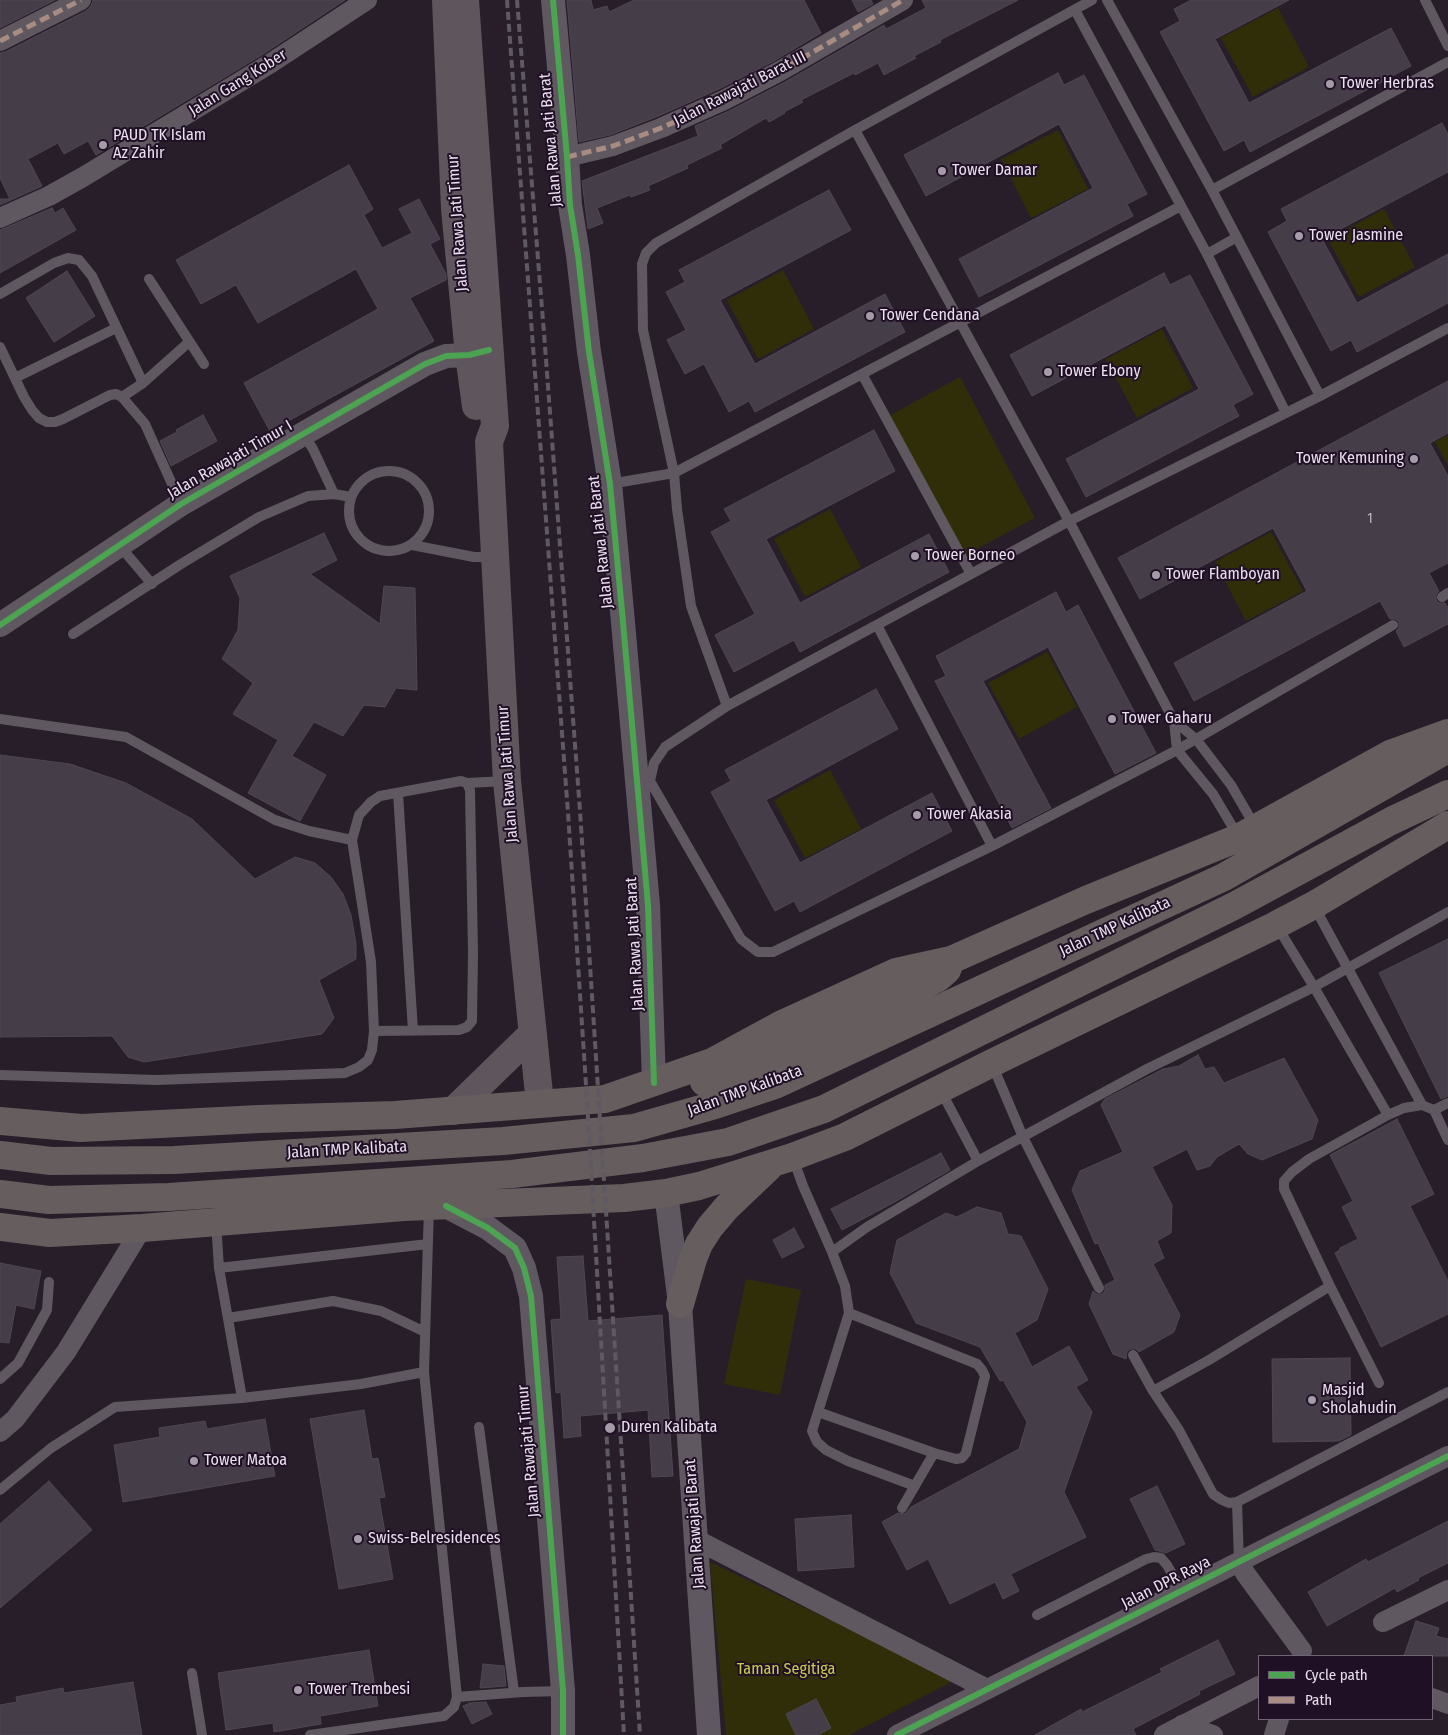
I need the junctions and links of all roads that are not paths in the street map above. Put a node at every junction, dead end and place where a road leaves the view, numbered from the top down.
1 (81, 0) edge
2 (367, 0) edge
3 (446, 0) edge
4 (465, 0) edge
5 (553, 0) edge
6 (903, 0) edge
7 (1092, 0) edge
8 (1107, 0) edge
9 (1424, 0) edge
10 (1074, 10) junction
11 (0, 41) edge
12 (1448, 46) edge
13 (1448, 62) edge
14 (855, 130) junction
15 (567, 157) junction
16 (1212, 190) junction
17 (1181, 206) junction
18 (0, 218) edge
19 (1237, 237) junction
20 (1207, 254) junction
21 (149, 279) dead end
22 (0, 294) edge
23 (960, 322) junction
24 (116, 328) junction
25 (1448, 328) edge
26 (189, 342) junction
27 (0, 347) edge
28 (479, 353) junction
29 (204, 364) dead end
30 (862, 374) junction
31 (15, 378) junction
32 (143, 383) junction
33 (1320, 396) junction
34 (122, 397) junction
35 (1286, 413) junction
36 (303, 434) junction
37 (674, 473) junction
38 (610, 484) junction
39 (334, 494) junction
40 (351, 497) junction
41 (181, 504) junction
42 (1069, 521) junction
43 (119, 545) junction
44 (412, 545) junction
45 (495, 557) junction
46 (971, 574) junction
47 (152, 584) junction
48 (0, 625) edge
49 (877, 625) junction
50 (1393, 625) dead end
51 (73, 634) dead end
52 (726, 706) junction
53 (0, 719) edge
54 (1174, 721) junction
55 (1448, 733) edge
56 (1196, 739) junction
57 (1448, 749) edge
58 (1177, 750) junction
59 (644, 775) junction
60 (507, 784) junction
61 (468, 786) junction
62 (398, 793) junction
63 (1448, 794) edge
64 (1448, 825) edge
65 (1248, 833) junction
66 (352, 840) junction
67 (992, 846) junction
68 (1314, 905) junction
69 (1448, 912) edge
70 (1276, 925) junction
71 (951, 960) junction
72 (1347, 968) junction
73 (1314, 987) junction
74 (413, 1030) junction
75 (374, 1031) junction
76 (532, 1034) junction
77 (992, 1064) junction
78 (0, 1075) edge
79 (654, 1083) junction
80 (941, 1090) junction
81 (1448, 1103) edge
82 (540, 1104) junction
83 (1422, 1105) junction
84 (1434, 1110) junction
85 (453, 1111) junction
86 (395, 1115) junction
87 (1388, 1115) junction
88 (258, 1119) junction
89 (0, 1121) edge
90 (1023, 1137) junction
91 (1448, 1140) edge
92 (0, 1155) edge
93 (783, 1160) junction
94 (978, 1161) junction
95 (0, 1194) edge
96 (666, 1194) junction
97 (426, 1207) junction
98 (253, 1219) junction
99 (216, 1222) junction
100 (0, 1227) edge
101 (142, 1228) junction
102 (428, 1244) junction
103 (832, 1252) junction
104 (219, 1268) junction
105 (49, 1282) dead end
106 (1330, 1286) junction
107 (1099, 1288) dead end
108 (680, 1304) junction
109 (849, 1313) junction
110 (228, 1318) junction
111 (425, 1332) junction
112 (1133, 1355) dead end
113 (424, 1372) junction
114 (0, 1380) edge
115 (1379, 1383) dead end
116 (1152, 1391) junction
117 (1448, 1392) edge
118 (242, 1398) junction
119 (818, 1412) junction
120 (479, 1427) dead end
121 (0, 1432) edge
122 (934, 1453) junction
123 (1448, 1456) edge
124 (915, 1486) junction
125 (0, 1490) edge
126 (1237, 1502) junction
127 (902, 1508) dead end
128 (695, 1539) junction
129 (1239, 1562) junction
130 (1182, 1591) junction
131 (1444, 1596) edge
132 (1037, 1615) dead end
133 (1383, 1622) dead end
134 (1306, 1654) edge
135 (192, 1673) dead end
136 (1258, 1687) edge
137 (987, 1690) junction
138 (563, 1691) junction
139 (514, 1692) junction
140 (457, 1697) junction
141 (1433, 1698) edge
142 (1448, 1704) edge
143 (1279, 1720) edge
144 (1182, 1726) junction
145 (202, 1735) edge
146 (310, 1735) edge
147 (563, 1735) edge
148 (709, 1735) edge
149 (897, 1735) edge
150 (1164, 1735) edge
151 (1213, 1735) edge
152 (1274, 1735) edge

1 - 11 street
2 - 18 street, Jalan Gang Kober
3 - 28 main road, Jalan Rawa Jati Timur
4 - 28 main road, Jalan Rawa Jati Timur
5 - 15 street, Jalan Rawa Jati Barat
6 - 15 street, Jalan Rawajati Barat III
7 - 10 lane
8 - 16 lane
9 - 12 lane
10 - 14 lane
10 - 17 lane
13 - 16 lane
14 - 23 lane
14 - 37 lane
15 - 38 street, Jalan Rawa Jati Barat
16 - 19 lane
17 - 20 lane
17 - 23 lane
19 - 20 lane
19 - 33 lane
20 - 35 lane
21 - 26 lane
22 - 24 lane
23 - 30 lane
23 - 42 lane
24 - 31 lane
24 - 32 lane
25 - 33 lane
26 - 29 lane
26 - 32 lane
27 - 31 lane
28 - 36 street, Jalan Rawajati Timur I
28 - 45 main road, Jalan Rawa Jati Timur
30 - 37 lane
30 - 46 lane
31 - 34 lane
32 - 34 lane
33 - 35 lane
34 - 41 lane
35 - 42 lane
36 - 39 lane
36 - 41 street, Jalan Rawajati Timur I
37 - 38 lane
37 - 52 lane
38 - 59 street, Jalan Rawa Jati Barat
39 - 40 lane
39 - 47 lane
40 - 44 lane
40 - 44 lane
41 - 43 street, Jalan Rawajati Timur I
42 - 46 lane
42 - 54 lane
43 - 47 lane
43 - 48 street, Jalan Rawajati Timur I
44 - 45 lane
45 - 60 main road, Jalan Rawa Jati Timur
46 - 49 lane
47 - 51 lane
49 - 52 lane
49 - 67 lane
50 - 56 lane
52 - 59 lane
53 - 66 lane
54 - 56 lane
54 - 58 lane
55 - 65 main road
56 - 58 lane
56 - 65 lane
57 - 92 main road, Jalan TMP Kalibata
58 - 65 lane
58 - 67 lane
59 - 67 lane
59 - 79 street, Jalan Rawa Jati Barat
60 - 61 lane
60 - 76 main road, Jalan Rawa Jati Timur
61 - 62 lane
61 - 74 lane
62 - 66 lane
62 - 74 lane
63 - 95 main road, Jalan TMP Kalibata
64 - 68 main road
65 - 71 main road
66 - 75 lane
68 - 70 main road
68 - 72 lane
69 - 72 lane
70 - 73 lane
70 - 77 main road
71 - 79 main road
71 - 93 main road
72 - 73 lane
72 - 83 lane
73 - 87 lane
73 - 90 lane
74 - 75 lane
75 - 78 lane
76 - 82 main road, Jalan Rawa Jati Timur
76 - 85 main road
77 - 80 main road
77 - 90 lane
79 - 82 main road
80 - 93 main road
80 - 94 lane
81 - 84 lane
82 - 85 main road
83 - 84 lane
83 - 87 lane
84 - 91 lane
85 - 86 main road
86 - 88 main road
86 - 97 main road
87 - 106 lane
88 - 89 main road
88 - 98 main road
90 - 94 lane
90 - 107 lane
93 - 96 main road
93 - 103 lane
93 - 108 main road
94 - 103 lane
96 - 97 main road
96 - 108 street, Jalan Rawajati Barat
97 - 98 main road
97 - 102 lane
97 - 138 street, Jalan Rawajati Timur
98 - 99 main road
99 - 101 main road
99 - 104 lane
100 - 101 main road
101 - 121 street
102 - 104 lane
102 - 111 lane
103 - 109 lane
104 - 110 lane
105 - 114 lane
106 - 115 lane
106 - 116 lane
108 - 128 street, Jalan Rawajati Barat
109 - 119 lane
109 - 122 lane
110 - 111 lane
110 - 118 lane
111 - 113 lane
112 - 116 lane
113 - 118 lane
113 - 140 lane
116 - 126 lane
117 - 126 lane
118 - 125 lane
119 - 122 lane
119 - 124 lane
120 - 139 lane
122 - 124 lane
123 - 129 street, Jalan DPR Raya
124 - 127 lane
126 - 129 lane
128 - 137 street
128 - 148 street, Jalan Rawajati Barat
129 - 130 street, Jalan DPR Raya
129 - 134 street
130 - 132 lane
130 - 137 street, Jalan DPR Raya
131 - 133 street
135 - 145 lane
136 - 144 street
137 - 149 street, Jalan DPR Raya
138 - 139 lane
138 - 147 street, Jalan Rawajati Timur
139 - 140 lane
140 - 146 lane
141 - 142 street
143 - 152 street
144 - 150 street
144 - 151 street

